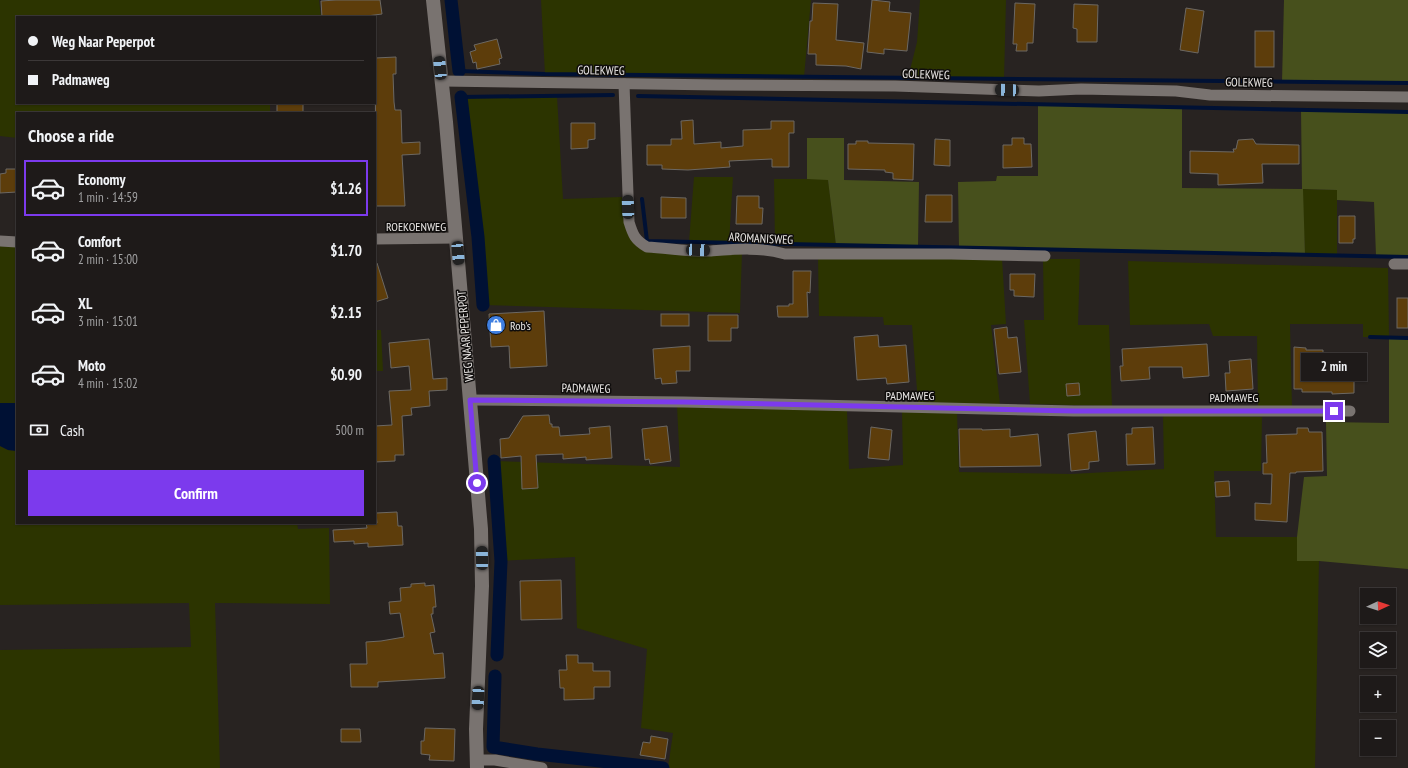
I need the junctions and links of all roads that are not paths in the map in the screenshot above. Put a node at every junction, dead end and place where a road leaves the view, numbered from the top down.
1 (433, 0) edge
2 (442, 81) junction
3 (624, 84) junction
4 (1408, 97) edge
5 (456, 238) junction
6 (376, 239) edge
7 (0, 241) edge
8 (16, 242) edge
9 (1045, 256) dead end
10 (1394, 264) dead end
11 (1408, 264) edge
12 (470, 400) junction
13 (1350, 411) dead end
14 (476, 764) edge
15 (542, 768) edge

1 - 2 street, WEG NAAR PEPERPOT
2 - 3 street, GOLEKWEG
2 - 5 street, WEG NAAR PEPERPOT
3 - 4 street, GOLEKWEG
3 - 9 street, AROMANISWEG
5 - 6 street, ROEKOENWEG
5 - 12 street, WEG NAAR PEPERPOT
7 - 8 street
10 - 11 street
12 - 13 street, PADMAWEG
12 - 14 street, WEG NAAR PEPERPOT
14 - 15 street

